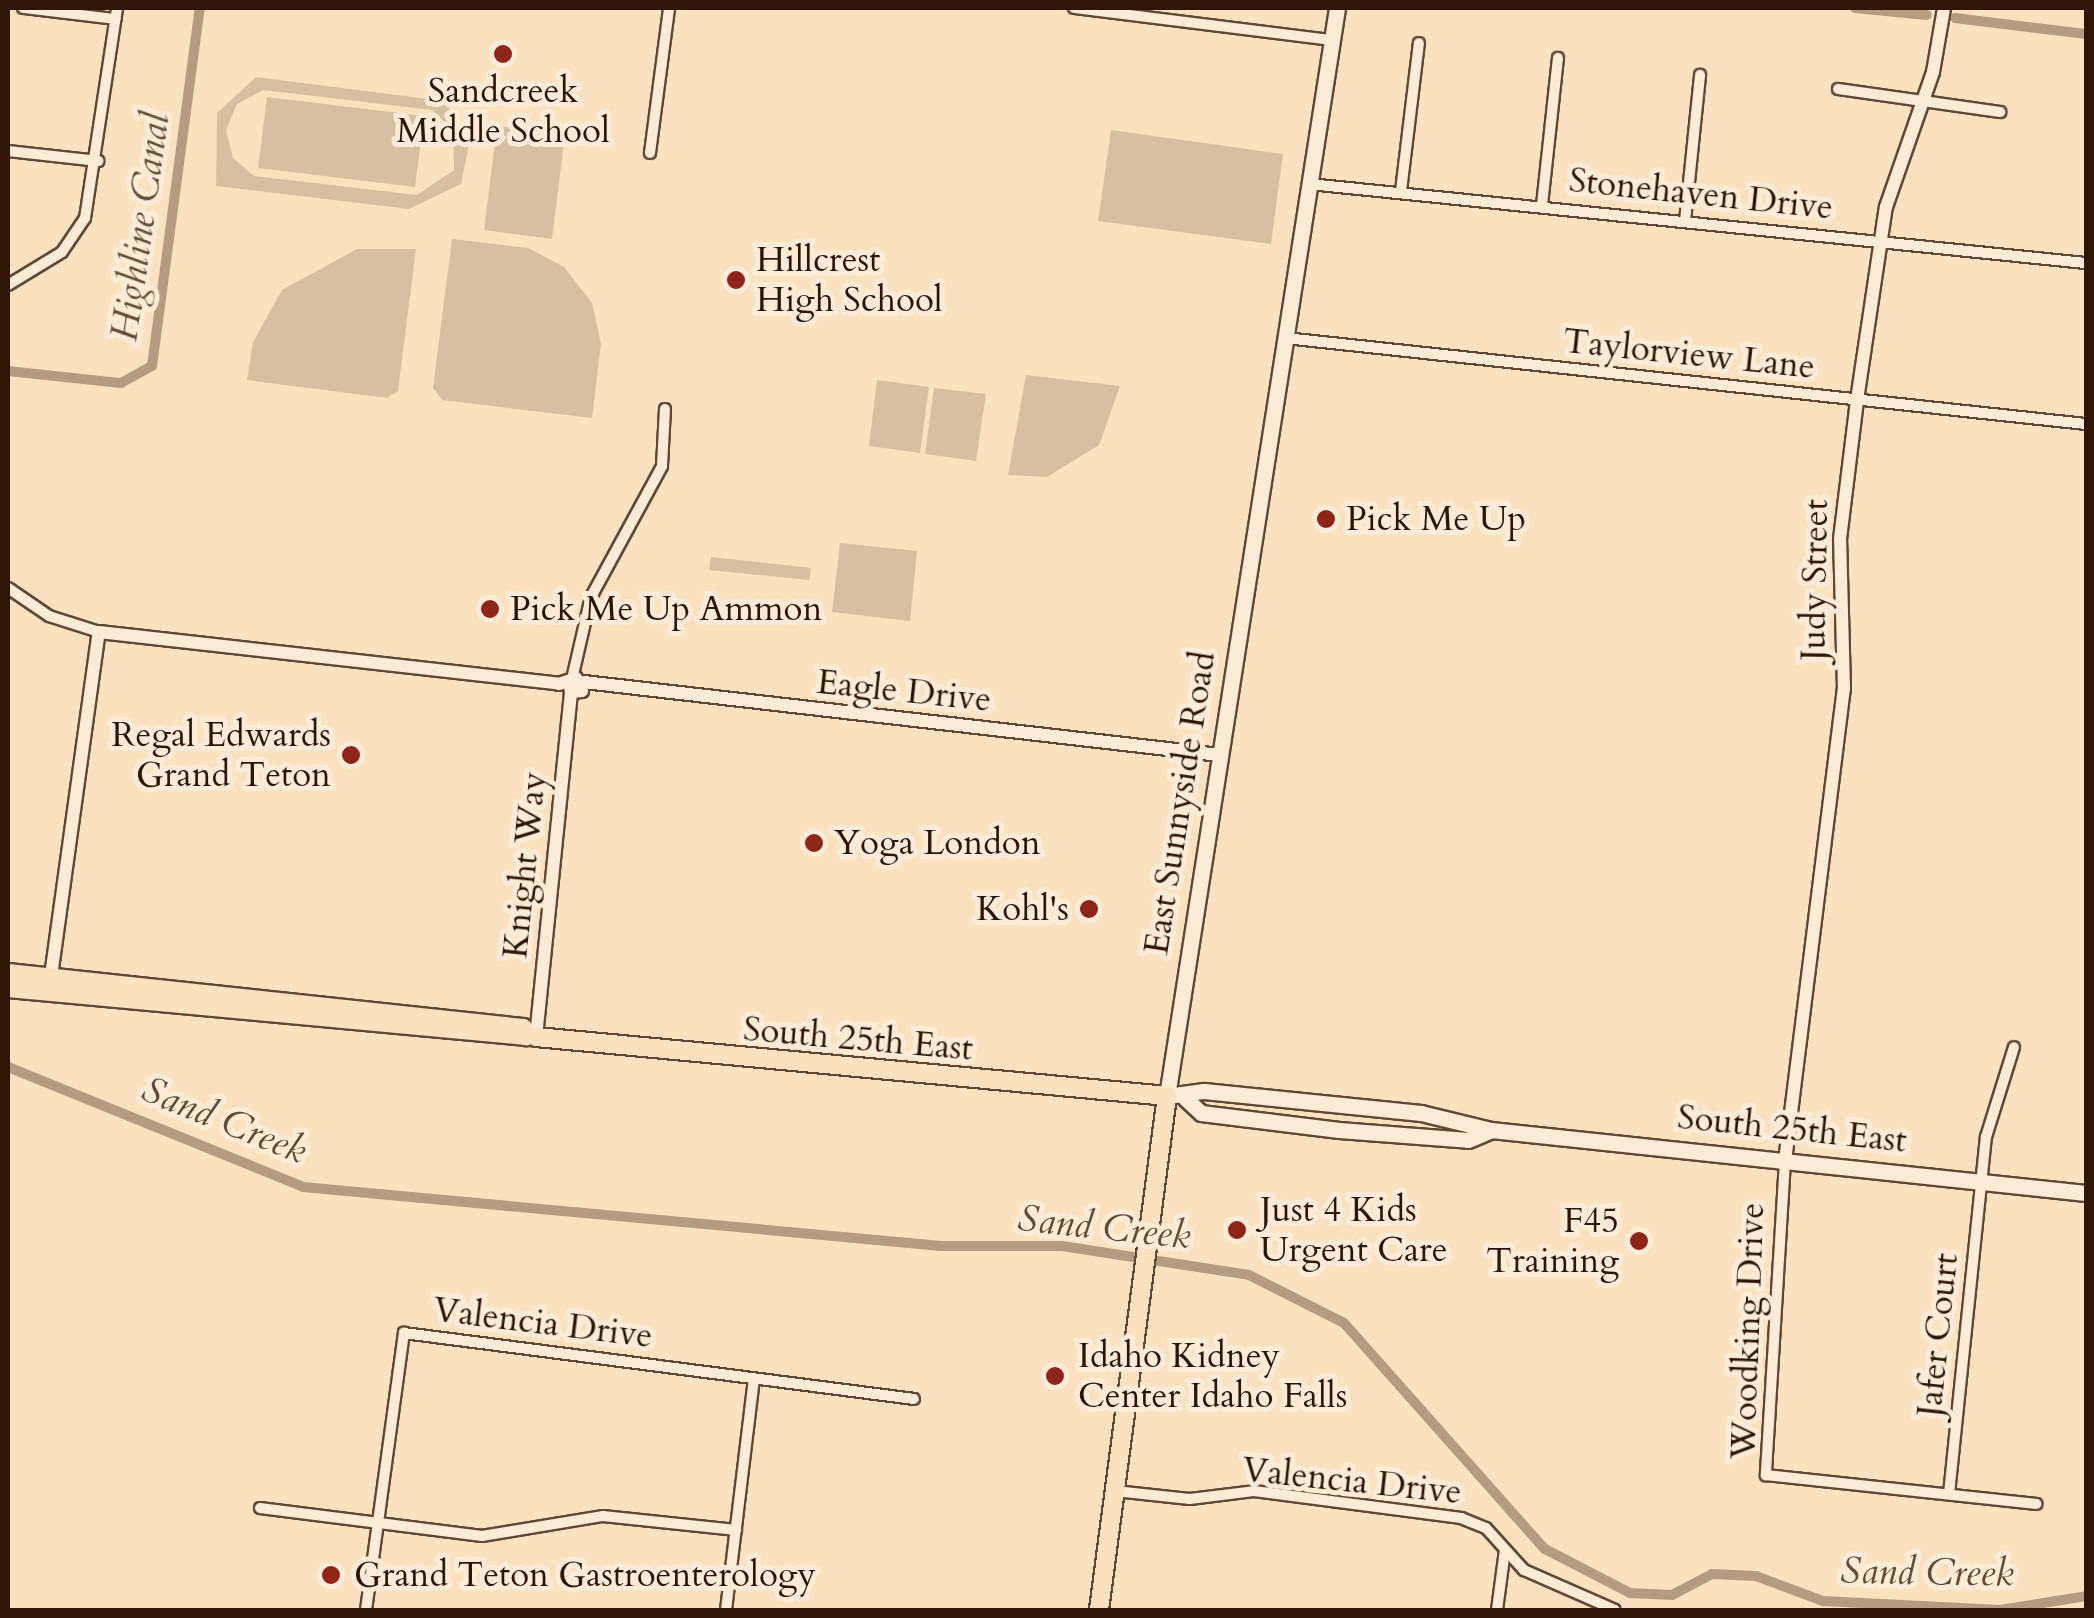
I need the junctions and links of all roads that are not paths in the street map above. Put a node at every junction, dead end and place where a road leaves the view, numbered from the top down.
1 (23, 8) edge
2 (670, 8) edge
3 (1074, 8) edge
4 (1336, 8) edge
5 (1944, 8) edge
6 (116, 13) edge
7 (1332, 40) junction
8 (1419, 43) dead end
9 (1558, 58) dead end
10 (1700, 75) dead end
11 (1838, 89) dead end
12 (1922, 100) junction
13 (2000, 112) dead end
14 (8, 151) edge
15 (650, 153) dead end
16 (98, 162) junction
17 (1309, 184) junction
18 (1402, 191) junction
19 (1542, 205) junction
20 (1685, 221) junction
21 (1881, 242) junction
22 (2086, 264) edge
23 (8, 286) edge
24 (1285, 338) junction
25 (1857, 400) junction
26 (664, 409) dead end
27 (2086, 424) edge
28 (8, 588) edge
29 (99, 632) junction
30 (575, 686) junction
31 (1220, 754) junction
32 (8, 972) edge
33 (51, 976) junction
34 (129, 985) junction
35 (8, 988) edge
36 (90, 998) junction
37 (299, 1011) junction
38 (531, 1037) junction
39 (2014, 1047) dead end
40 (1176, 1097) junction
41 (1491, 1130) junction
42 (1785, 1161) junction
43 (1982, 1182) junction
44 (2086, 1193) edge
45 (754, 1379) junction
46 (914, 1399) dead end
47 (1114, 1491) junction
48 (1949, 1494) junction
49 (2036, 1504) dead end
50 (260, 1508) dead end
51 (378, 1524) junction
52 (736, 1530) junction
53 (1505, 1550) junction
54 (366, 1610) edge
55 (726, 1610) edge
56 (1099, 1610) edge
57 (1496, 1610) edge
58 (1615, 1610) edge

1 - 6 street
2 - 15 street
3 - 7 street
4 - 7 main road, East Sunnyside Road
5 - 12 street, Judy Street
6 - 16 street
7 - 17 main road, East Sunnyside Road
8 - 18 street
9 - 19 street
10 - 20 street
11 - 12 street
12 - 13 street
12 - 21 street, Judy Street
14 - 16 street
16 - 23 street
17 - 18 street, Stonehaven Drive
17 - 24 main road, East Sunnyside Road
18 - 19 street, Stonehaven Drive
19 - 20 street, Stonehaven Drive
20 - 21 street, Stonehaven Drive
21 - 22 street, Stonehaven Drive
21 - 25 street, Judy Street
24 - 25 street, Taylorview Lane
24 - 31 main road, East Sunnyside Road
25 - 27 street, Taylorview Lane
25 - 42 street, Judy Street
26 - 30 street, Knight Way
28 - 29 street, Eagle Drive
29 - 30 street, Eagle Drive
29 - 33 street
30 - 31 street, Eagle Drive
30 - 38 street, Knight Way
31 - 40 main road, East Sunnyside Road
32 - 33 main road, South 25th East
33 - 34 main road, South 25th East
34 - 36 main road
34 - 37 main road, South 25th East
35 - 36 main road, South 25th East
36 - 37 main road, South 25th East
37 - 38 main road, South 25th East
38 - 40 main road, South 25th East
39 - 43 street, Jafer Court
40 - 41 main road, South 25th East
40 - 41 main road, South 25th East
40 - 47 main road, East Sunnyside Road
41 - 42 main road, South 25th East
42 - 43 main road, South 25th East
42 - 48 street, Woodking Drive
43 - 44 main road, South 25th East
43 - 48 street, Jafer Court
45 - 46 street, Valencia Drive
45 - 51 street, Valencia Drive
45 - 52 street
47 - 53 street, Valencia Drive
47 - 56 main road, East Sunnyside Road
48 - 49 street, Woodking Drive
50 - 51 street
51 - 52 street
51 - 54 street
52 - 55 street
53 - 57 street
53 - 58 street, Valencia Drive

